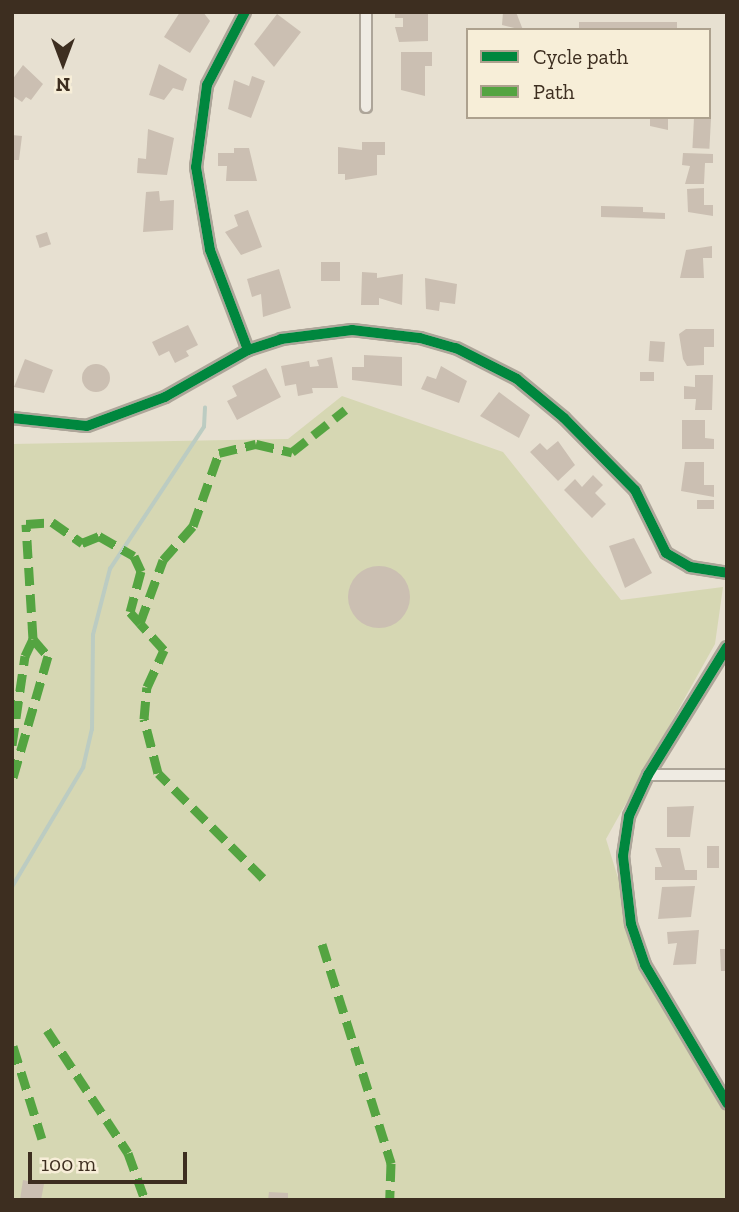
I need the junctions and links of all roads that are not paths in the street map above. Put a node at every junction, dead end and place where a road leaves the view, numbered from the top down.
1 (245, 12) edge
2 (366, 12) edge
3 (366, 107) dead end
4 (248, 350) junction
5 (12, 418) edge
6 (727, 573) edge
7 (727, 647) edge
8 (648, 775) junction
9 (727, 775) edge
10 (727, 1103) edge

1 - 4 street
2 - 3 street
4 - 5 street
4 - 6 street
7 - 8 street
8 - 9 street
8 - 10 street

